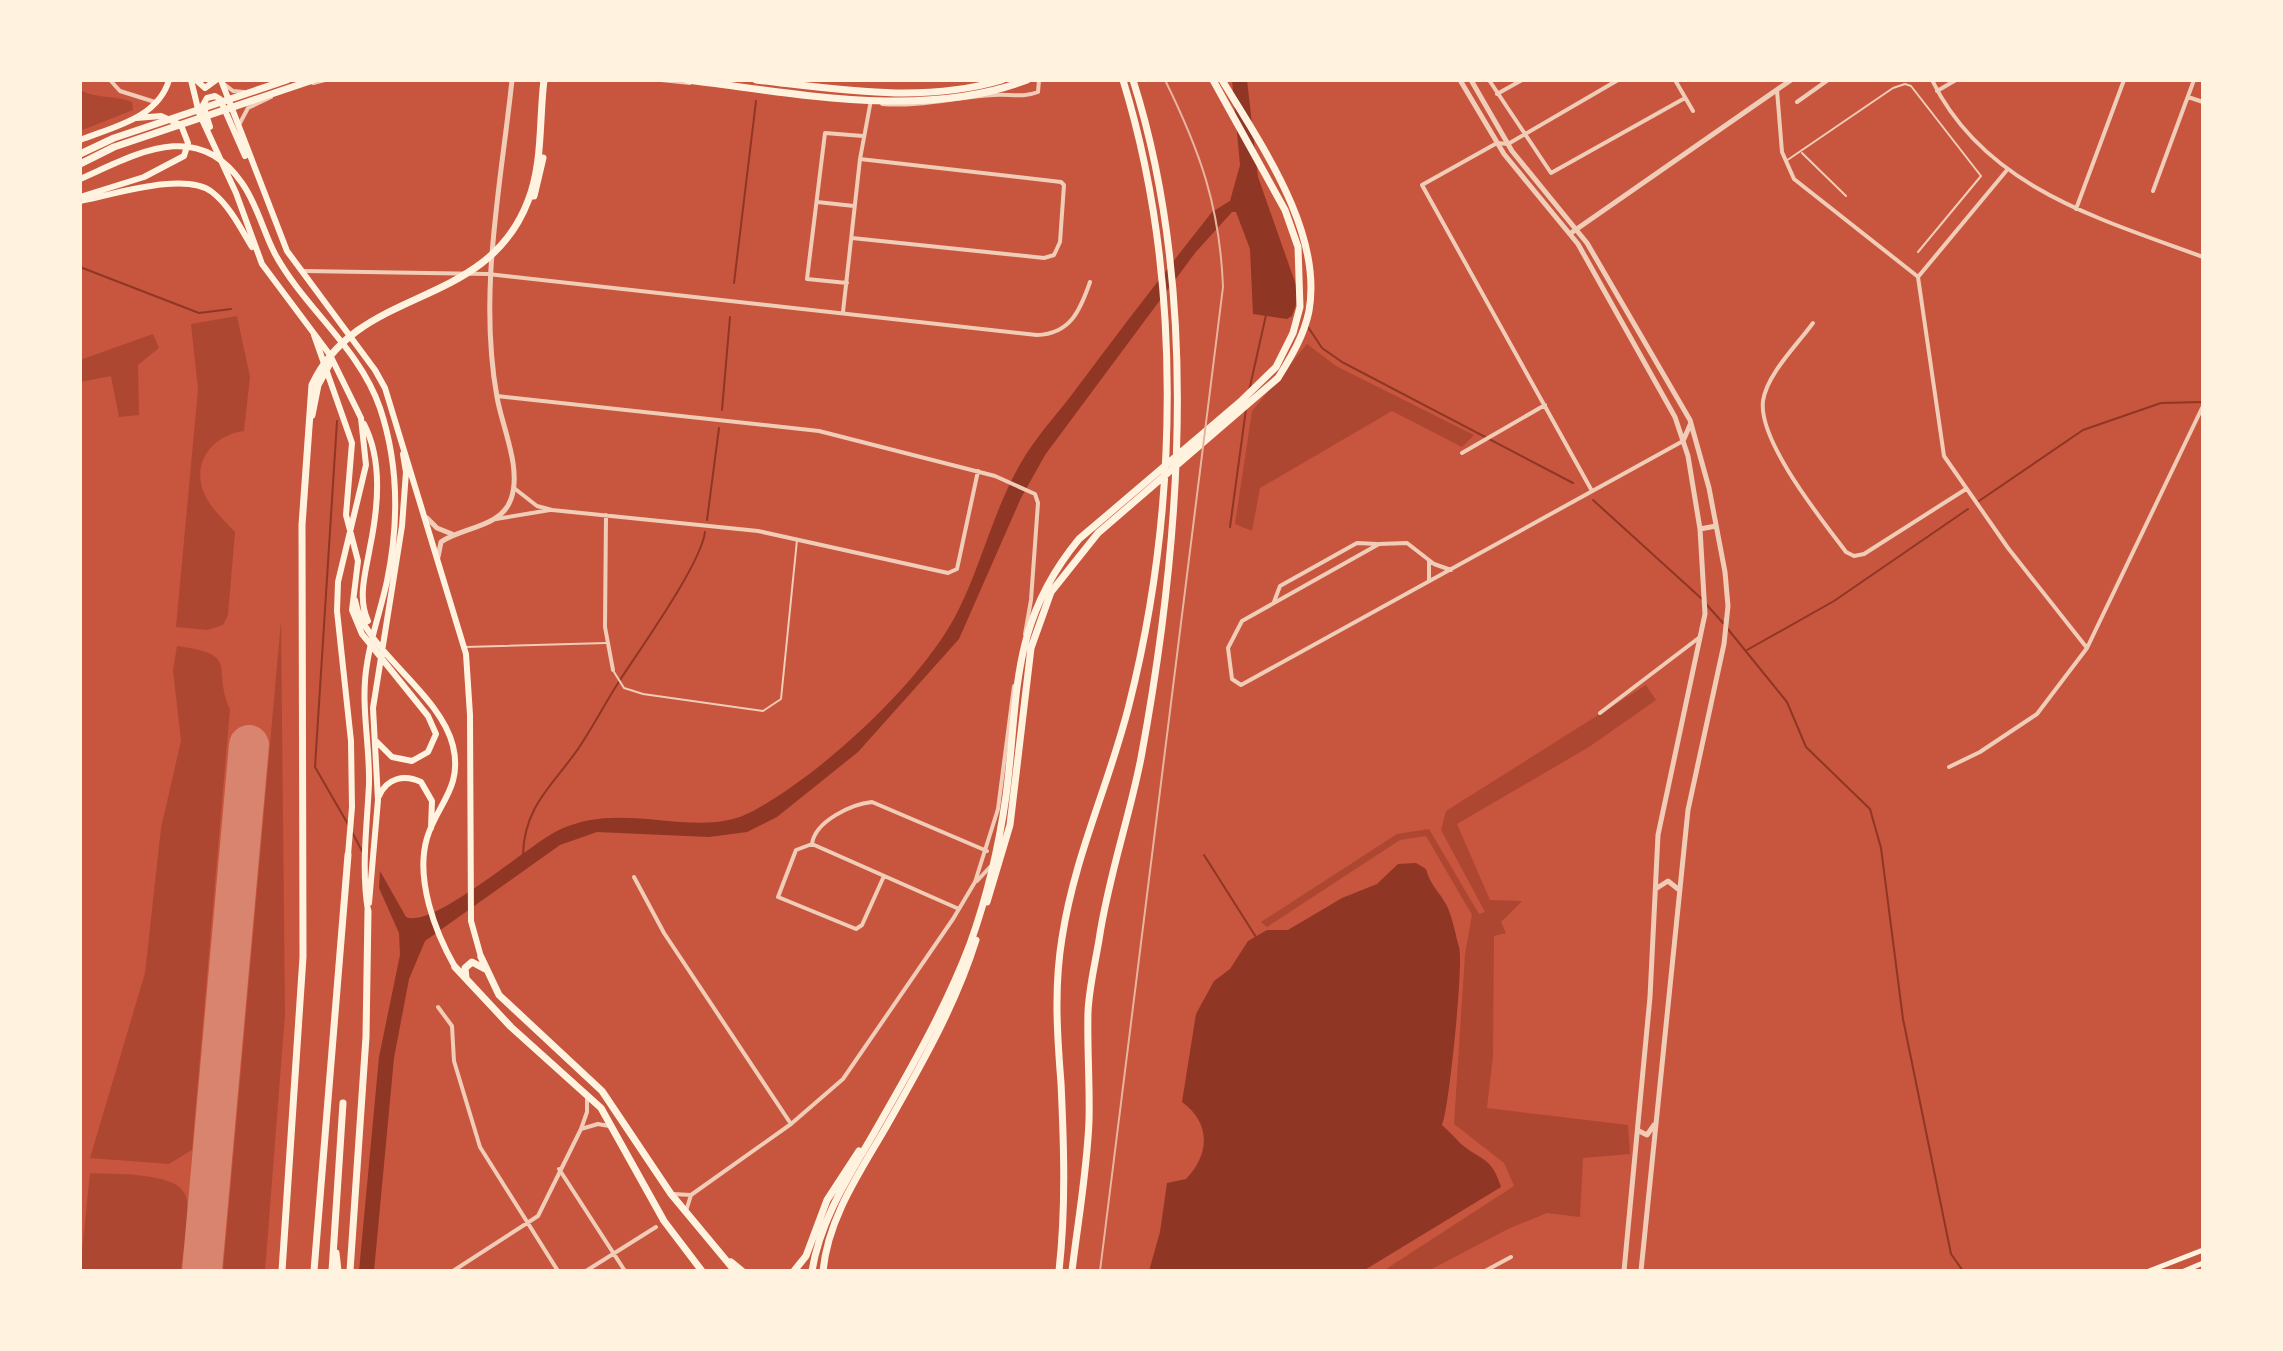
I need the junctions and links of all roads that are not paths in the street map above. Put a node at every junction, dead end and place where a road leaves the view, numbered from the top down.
1 (110, 80) edge
2 (169, 80) edge
3 (193, 80) edge
4 (284, 80) edge
5 (313, 80) edge
6 (325, 80) edge
7 (512, 80) edge
8 (546, 80) edge
9 (661, 80) edge
10 (687, 80) edge
11 (756, 80) edge
12 (778, 80) edge
13 (990, 80) edge
14 (1002, 80) edge
15 (1027, 80) edge
16 (1039, 80) edge
17 (1123, 80) edge
18 (1133, 80) edge
19 (1213, 80) edge
20 (1222, 80) edge
21 (1460, 80) edge
22 (1471, 80) edge
23 (1489, 80) edge
24 (1522, 80) edge
25 (1618, 80) edge
26 (1675, 80) edge
27 (1791, 80) edge
28 (1828, 80) edge
29 (1932, 80) edge
30 (1956, 80) edge
31 (2124, 80) edge
32 (2194, 80) edge
33 (220, 81) edge
34 (703, 82) edge
35 (872, 90) junction
36 (1777, 90) junction
37 (1937, 91) junction
38 (1497, 94) junction
39 (2188, 97) junction
40 (1685, 98) junction
41 (144, 100) junction
42 (159, 101) junction
43 (1797, 102) dead end
44 (2203, 102) edge
45 (870, 103) junction
46 (1693, 111) dead end
47 (139, 117) junction
48 (863, 136) junction
49 (1524, 136) junction
50 (242, 137) junction
51 (80, 140) edge
52 (1497, 143) junction
53 (1508, 144) junction
54 (1802, 153) junction
55 (80, 154) edge
56 (220, 156) junction
57 (860, 159) junction
58 (1785, 161) junction
59 (80, 164) edge
60 (2007, 170) junction
61 (80, 179) edge
62 (2153, 191) dead end
63 (263, 195) junction
64 (1846, 196) dead end
65 (80, 199) edge
66 (817, 202) junction
67 (855, 206) junction
68 (2075, 209) junction
69 (1578, 228) junction
70 (1571, 233) junction
71 (852, 238) junction
72 (1918, 252) dead end
73 (2203, 257) edge
74 (262, 264) junction
75 (296, 265) junction
76 (488, 274) junction
77 (1918, 277) junction
78 (1090, 282) dead end
79 (847, 283) junction
80 (843, 312) junction
81 (1813, 323) dead end
82 (312, 330) junction
83 (496, 396) junction
84 (1545, 405) junction
85 (2203, 406) edge
86 (361, 418) junction
87 (1690, 420) junction
88 (400, 433) junction
89 (1683, 441) junction
90 (1700, 450) junction
91 (1462, 453) dead end
92 (978, 471) junction
93 (514, 487) junction
94 (1966, 489) junction
95 (1593, 492) junction
96 (552, 510) junction
97 (424, 515) junction
98 (606, 515) junction
99 (492, 520) junction
100 (1716, 526) junction
101 (1700, 529) junction
102 (452, 534) junction
103 (798, 539) junction
104 (1379, 544) junction
105 (437, 558) junction
106 (1428, 559) junction
107 (1451, 570) junction
108 (1429, 582) junction
109 (355, 592) junction
110 (1031, 600) junction
111 (1274, 602) junction
112 (1702, 636) junction
113 (606, 643) junction
114 (382, 645) junction
115 (464, 647) junction
116 (2087, 648) junction
117 (613, 670) joint
118 (1600, 713) dead end
119 (377, 742) junction
120 (1949, 767) dead end
121 (378, 800) junction
122 (431, 828) junction
123 (812, 844) junction
124 (987, 851) junction
125 (348, 855) joint
126 (884, 876) junction
127 (634, 877) dead end
128 (975, 882) junction
129 (1657, 889) junction
130 (1679, 890) junction
131 (959, 909) junction
132 (368, 911) junction
133 (481, 957) joint
134 (455, 967) joint
135 (486, 971) junction
136 (468, 983) junction
137 (438, 1007) dead end
138 (585, 1092) junction
139 (343, 1103) dead end
140 (791, 1124) junction
141 (1655, 1125) junction
142 (614, 1128) junction
143 (581, 1129) junction
144 (1638, 1129) junction
145 (873, 1134) junction
146 (559, 1169) junction
147 (671, 1194) junction
148 (691, 1195) junction
149 (686, 1214) junction
150 (528, 1225) junction
151 (656, 1227) dead end
152 (333, 1235) junction
153 (2203, 1250) edge
154 (717, 1251) junction
155 (614, 1254) junction
156 (1511, 1257) dead end
157 (2203, 1263) edge
158 (284, 1271) edge
159 (314, 1271) edge
160 (332, 1271) edge
161 (338, 1271) edge
162 (350, 1271) edge
163 (453, 1271) edge
164 (558, 1271) edge
165 (586, 1271) edge
166 (625, 1271) edge
167 (702, 1271) edge
168 (735, 1271) edge
169 (742, 1271) edge
170 (794, 1271) edge
171 (812, 1271) edge
172 (823, 1271) edge
173 (1059, 1271) edge
174 (1072, 1271) edge
175 (1485, 1271) edge
176 (1624, 1271) edge
177 (1641, 1271) edge
178 (2149, 1271) edge
179 (2184, 1271) edge

1 - 41 street
2 - 42 main road
3 - 33 main road
3 - 56 main road
4 - 33 street
4 - 55 highway
5 - 59 highway
6 - 50 street
7 - 76 street
8 - 158 highway
9 - 34 street
10 - 15 highway
11 - 14 highway
12 - 35 street
13 - 35 street
16 - 45 street
17 - 173 highway
18 - 174 highway
19 - 145 highway
20 - 172 highway
21 - 52 street
22 - 53 street
23 - 38 street
24 - 38 street
25 - 49 street
26 - 40 street
27 - 36 street
28 - 43 street
29 - 37 street
30 - 37 street
31 - 68 street
32 - 39 street
33 - 50 main road
34 - 45 street
35 - 45 street
36 - 58 street
36 - 69 street
37 - 60 street
38 - 49 street
39 - 44 street
39 - 62 street
40 - 46 street
40 - 49 street
41 - 42 street
41 - 47 street
42 - 47 main road
45 - 48 street
47 - 51 main road
47 - 65 main road
48 - 57 street
48 - 66 street
49 - 53 street
50 - 63 main road
52 - 53 street
52 - 70 street
52 - 84 street
53 - 69 street
54 - 58 lane
54 - 64 lane
54 - 72 lane
56 - 63 main road
56 - 74 main road
57 - 67 street
57 - 71 street
58 - 77 street
60 - 68 street
60 - 77 street
61 - 132 main road
63 - 75 main road
65 - 74 main road
66 - 67 street
66 - 79 street
67 - 71 street
68 - 73 street
69 - 70 street
69 - 87 street
70 - 89 street
71 - 79 street
74 - 82 main road
75 - 76 street
75 - 88 main road
76 - 80 street
76 - 83 street
77 - 94 street
78 - 80 street
79 - 80 street
81 - 94 street
82 - 86 main road
82 - 109 main road
83 - 92 street
83 - 93 street
84 - 91 street
84 - 95 street
85 - 116 street
86 - 114 main road
86 - 125 main road
87 - 89 street
87 - 90 street
88 - 97 main road
88 - 119 main road
89 - 90 street
89 - 95 street
89 - 101 street
90 - 100 street
92 - 103 street
92 - 110 street
93 - 96 street
93 - 99 street
94 - 116 street
95 - 107 street
96 - 98 street
96 - 99 street
97 - 102 street
97 - 105 main road
98 - 103 street
98 - 113 street
99 - 102 street
100 - 101 street
100 - 130 street
101 - 112 street
102 - 105 street
103 - 117 lane
104 - 106 street
104 - 111 street
104 - 111 street
105 - 115 main road
106 - 107 street
106 - 108 street
107 - 108 street
108 - 111 street
109 - 114 main road
109 - 119 main road
110 - 124 street
110 - 128 street
112 - 118 street
112 - 129 street
113 - 115 lane
113 - 117 street
114 - 122 main road
115 - 133 main road
116 - 120 street
119 - 121 main road
121 - 122 main road
121 - 132 main road
122 - 134 main road
123 - 124 street
123 - 126 street
123 - 126 street
124 - 128 street
125 - 159 highway
126 - 131 street
127 - 140 street
128 - 131 street
129 - 130 street
129 - 144 street
130 - 141 street
131 - 140 street
132 - 162 highway
133 - 135 highway
134 - 136 highway
135 - 136 highway
135 - 147 highway
136 - 138 highway
137 - 150 street
138 - 142 highway
138 - 143 street
139 - 152 highway
140 - 148 street
141 - 144 street
141 - 177 street
142 - 143 street
142 - 167 highway
143 - 146 street
144 - 176 street
145 - 170 highway
145 - 171 highway
146 - 150 street
146 - 155 street
147 - 148 street
147 - 149 highway
148 - 149 street
149 - 154 highway
150 - 163 street
150 - 164 street
151 - 155 street
152 - 160 highway
152 - 161 highway
153 - 178 main road
154 - 168 highway
154 - 169 highway
155 - 165 street
155 - 166 street
156 - 175 street
157 - 179 main road

